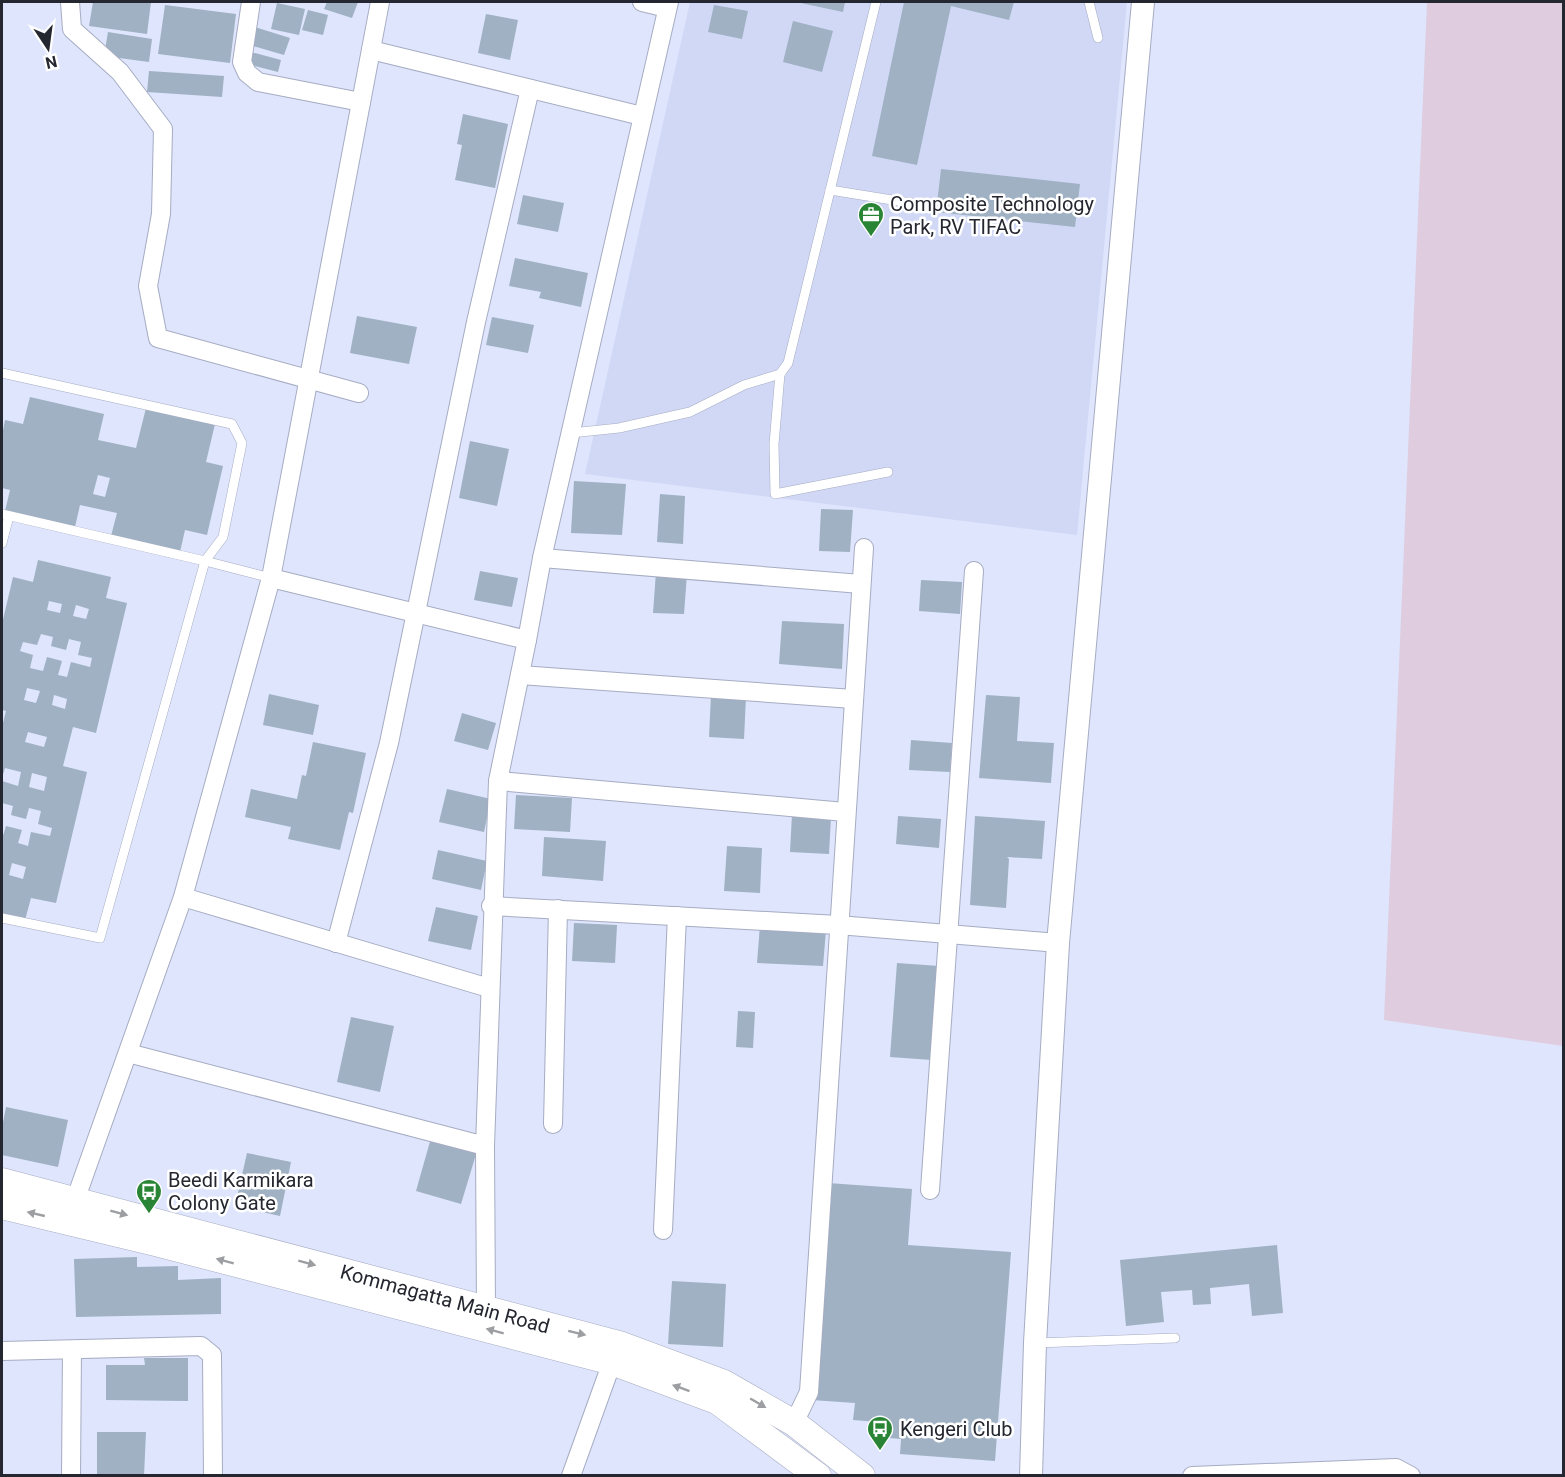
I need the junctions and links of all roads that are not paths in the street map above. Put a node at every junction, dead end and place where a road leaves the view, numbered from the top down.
1 (70, 2) edge
2 (251, 2) edge
3 (380, 2) edge
4 (642, 2) edge
5 (876, 2) edge
6 (1089, 2) edge
7 (1143, 2) edge
8 (668, 5) edge
9 (1098, 38) dead end
10 (371, 50) junction
11 (530, 89) junction
12 (361, 102) junction
13 (642, 116) junction
14 (830, 190) junction
15 (917, 204) dead end
16 (2, 373) edge
17 (780, 374) junction
18 (308, 381) junction
19 (359, 393) dead end
20 (571, 433) junction
21 (888, 472) dead end
22 (5, 515) edge
23 (2, 543) edge
24 (864, 548) dead end
25 (542, 558) junction
26 (205, 561) junction
27 (974, 571) dead end
28 (271, 578) junction
29 (861, 584) junction
30 (415, 613) junction
31 (527, 640) junction
32 (520, 675) junction
33 (853, 699) junction
34 (498, 781) junction
35 (845, 812) junction
36 (183, 897) junction
37 (491, 906) junction
38 (558, 909) junction
39 (677, 916) junction
40 (2, 918) edge
41 (838, 925) junction
42 (950, 934) junction
43 (336, 943) junction
44 (1058, 943) junction
45 (489, 988) junction
46 (128, 1053) junction
47 (553, 1124) dead end
48 (485, 1146) junction
49 (2, 1181) edge
50 (930, 1190) dead end
51 (2, 1206) edge
52 (71, 1211) junction
53 (663, 1230) dead end
54 (486, 1310) junction
55 (1175, 1338) dead end
56 (1035, 1343) junction
57 (72, 1350) junction
58 (2, 1351) edge
59 (612, 1362) junction
60 (794, 1423) junction
61 (1374, 1472) edge
62 (71, 1476) edge
63 (213, 1476) edge
64 (571, 1476) edge
65 (818, 1476) edge
66 (862, 1476) edge
67 (1031, 1476) edge
68 (1192, 1476) edge
69 (1411, 1476) edge

1 - 18 street
2 - 12 street
3 - 10 street
4 - 8 street
5 - 14 lane
6 - 9 lane
7 - 44 street
8 - 13 street
10 - 11 street
10 - 12 street
11 - 13 street
11 - 30 street
12 - 18 street
13 - 20 street
14 - 15 lane
14 - 17 lane
16 - 26 lane
17 - 20 lane
17 - 21 lane
18 - 19 street
18 - 28 street
20 - 25 street
22 - 23 lane
22 - 26 lane
24 - 29 street
25 - 29 street
25 - 31 street
26 - 28 lane
26 - 40 lane
27 - 42 street
28 - 30 street
28 - 36 street
29 - 33 street
30 - 31 street
30 - 43 street
31 - 32 street
32 - 33 street
32 - 34 street
33 - 35 street
34 - 35 street
34 - 37 street
35 - 41 street
36 - 43 street
36 - 46 street
37 - 38 street
37 - 45 street
38 - 39 street
38 - 47 street
39 - 41 street
39 - 53 street
41 - 42 street
41 - 60 street
42 - 44 street
42 - 50 street
43 - 45 street
44 - 56 street
45 - 48 street
46 - 48 street
46 - 52 street
48 - 54 street
49 - 52 main road, Kommagatta Main Road
52 -> 51 main road, Kommagatta Main Road
52 -> 54 main road, Kommagatta Main Road
59 -> 52 main road, Kommagatta Main Road
54 -> 60 main road, Kommagatta Main Road
55 - 56 lane
56 - 67 street
57 - 58 street
57 - 62 street
57 - 63 street
59 - 64 street
65 -> 59 main road, Kommagatta Main Road
60 - 66 main road, Kommagatta Main Road
61 - 68 street
61 - 69 street

